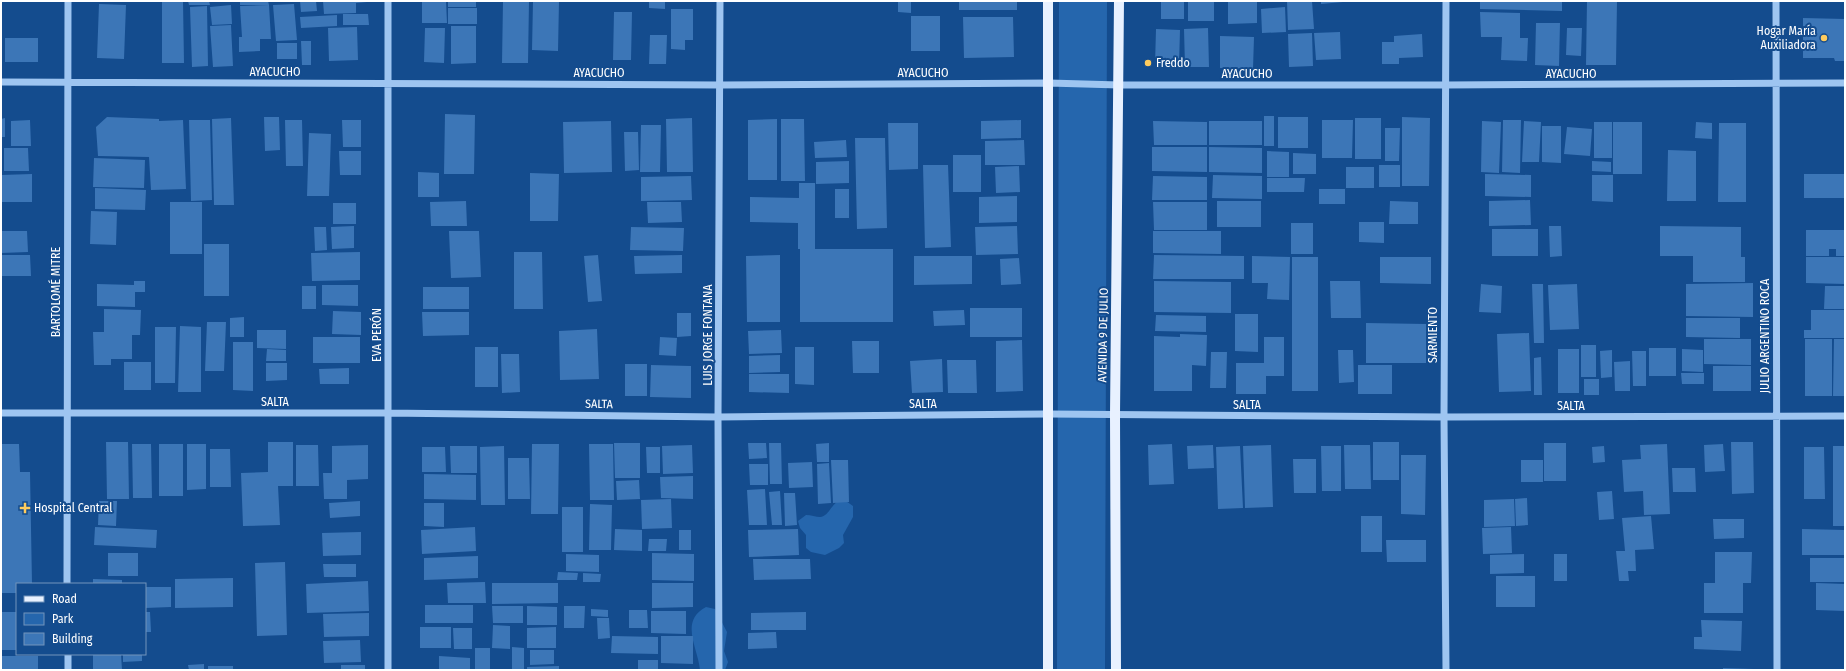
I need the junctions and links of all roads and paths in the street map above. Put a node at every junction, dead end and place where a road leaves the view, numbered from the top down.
1 (68, 1) edge
2 (388, 1) edge
3 (720, 1) edge
4 (1048, 1) edge
5 (1119, 1) edge
6 (1446, 1) edge
7 (1776, 1) edge
8 (1, 82) edge
9 (67, 83) junction
10 (388, 83) junction
11 (1049, 83) junction
12 (1845, 83) edge
13 (1775, 84) junction
14 (721, 85) junction
15 (1119, 85) junction
16 (1446, 85) junction
17 (1, 413) edge
18 (66, 413) junction
19 (387, 413) junction
20 (1048, 414) junction
21 (1116, 415) junction
22 (718, 416) junction
23 (1845, 416) edge
24 (1444, 417) junction
25 (1776, 417) junction
26 (67, 583) edge
27 (68, 655) edge
28 (68, 670) edge
29 (388, 670) edge
30 (719, 670) edge
31 (1048, 670) edge
32 (1116, 670) edge
33 (1446, 670) edge
34 (1777, 670) edge

1 - 9 street, BARTOLOMÉ MITRE
2 - 10 street, EVA PERÓN
3 - 14 street, LUIS JORGE FONTANA
4 - 11 main road
5 - 15 main road, AVENIDA 9 DE JULIO
6 - 16 street, SARMIENTO
7 - 13 street, JULIO ARGENTINO ROCA
8 - 9 street, AYACUCHO
9 - 10 street, AYACUCHO
9 - 18 street, BARTOLOMÉ MITRE
10 - 14 street, AYACUCHO
10 - 19 street, EVA PERÓN
11 - 14 street, AYACUCHO
11 - 15 street, AYACUCHO
11 - 20 main road
12 - 13 street, AYACUCHO
13 - 16 street, AYACUCHO
13 - 25 street, JULIO ARGENTINO ROCA
14 - 22 street, LUIS JORGE FONTANA
15 - 16 street, AYACUCHO
15 - 21 main road, AVENIDA 9 DE JULIO
16 - 24 street, SARMIENTO
17 - 18 street, SALTA
18 - 19 street, SALTA
18 - 26 street, BARTOLOMÉ MITRE
19 - 22 street, SALTA
19 - 29 street, EVA PERÓN
20 - 21 street, SALTA
20 - 22 street, SALTA
20 - 31 main road
21 - 24 street, SALTA
21 - 32 main road, AVENIDA 9 DE JULIO
22 - 30 street, LUIS JORGE FONTANA
23 - 25 street, SALTA
24 - 25 street, SALTA
24 - 33 street, SARMIENTO
25 - 34 street, JULIO ARGENTINO ROCA
27 - 28 street

